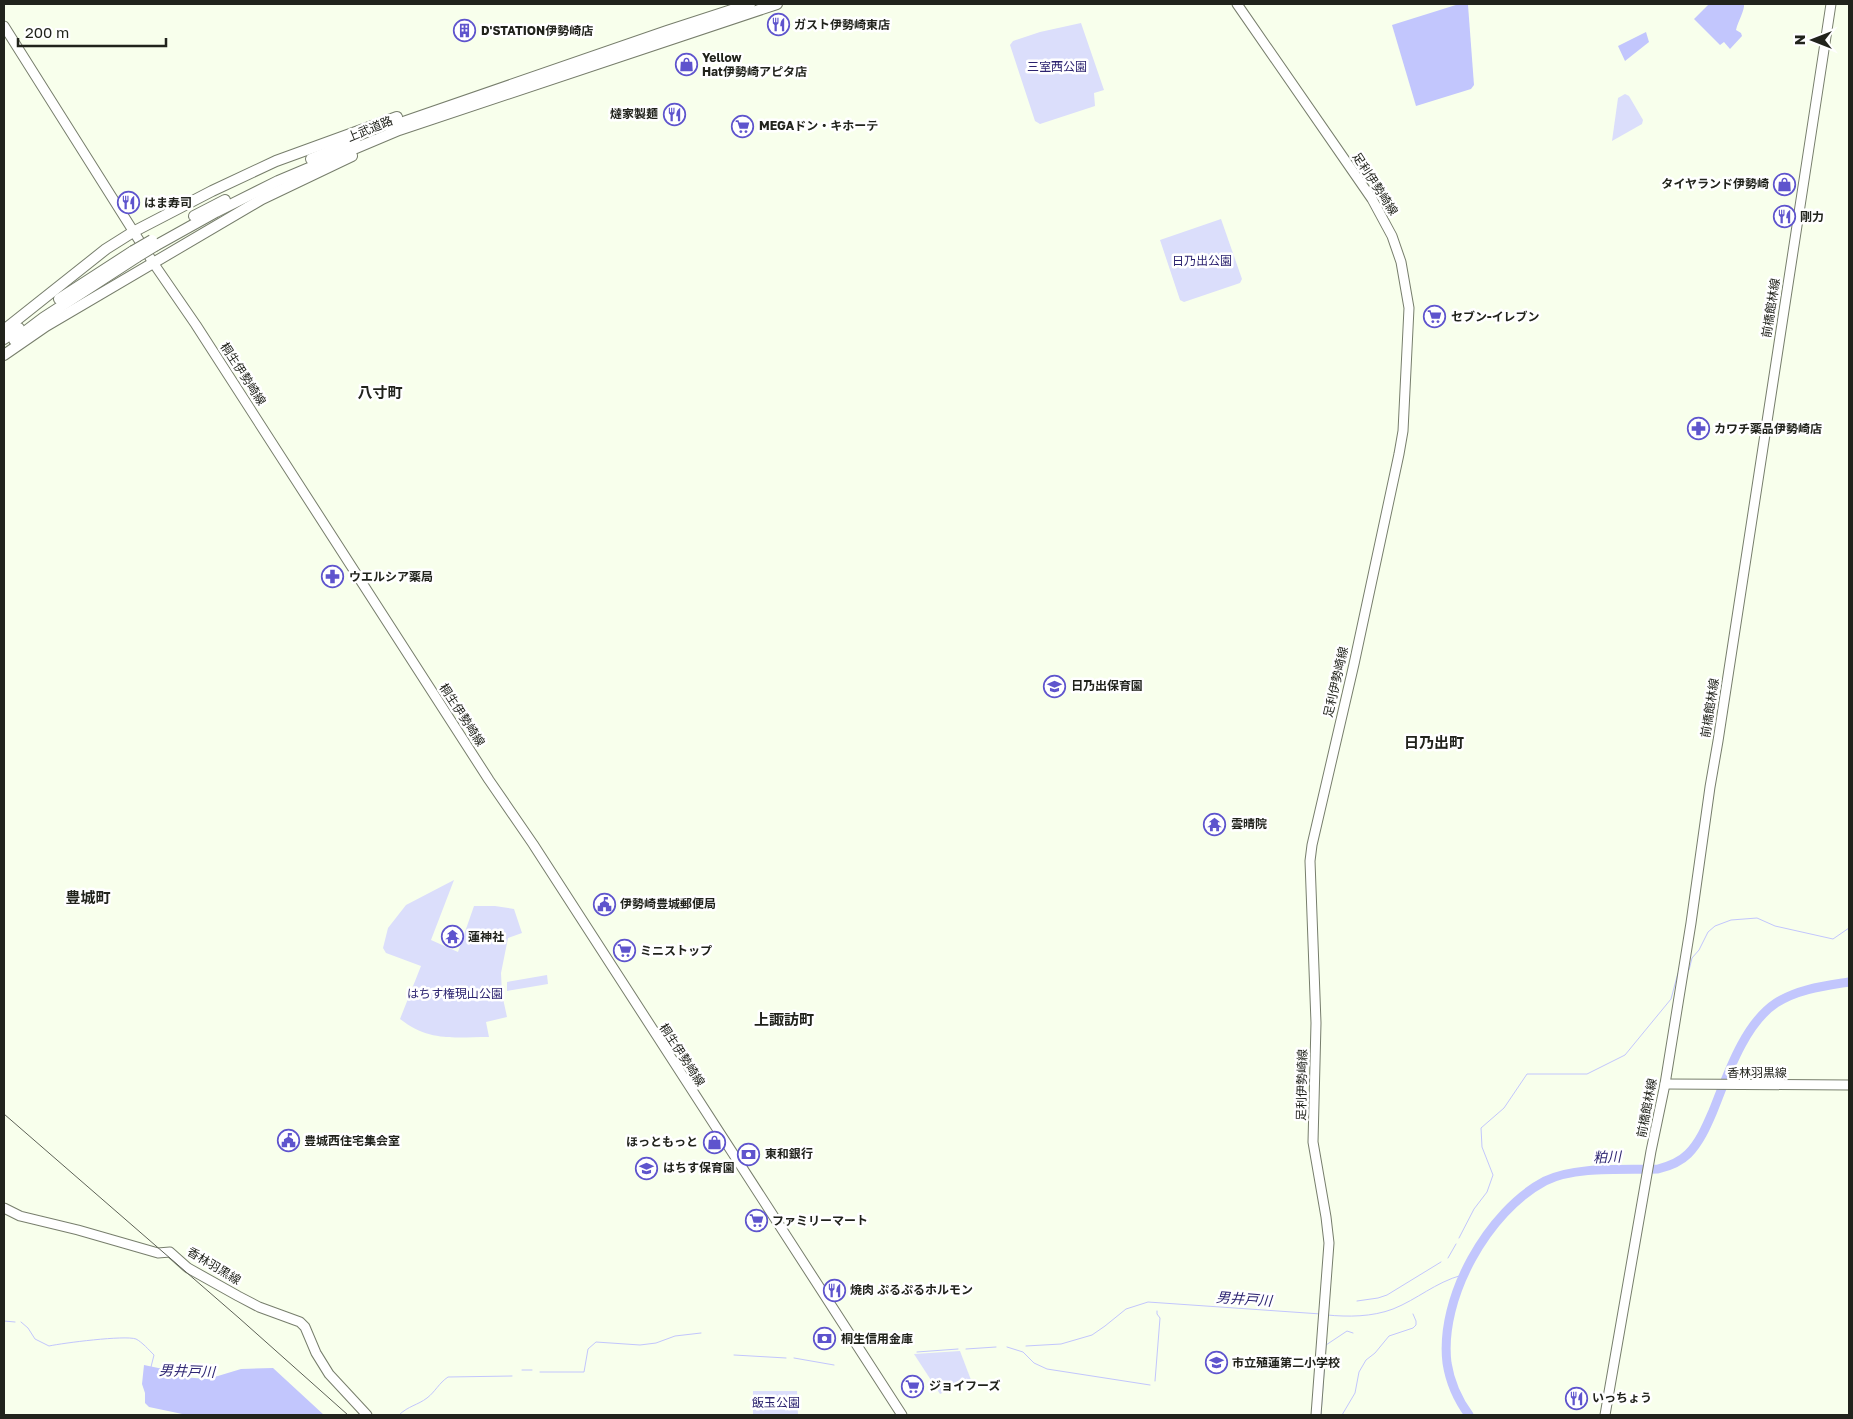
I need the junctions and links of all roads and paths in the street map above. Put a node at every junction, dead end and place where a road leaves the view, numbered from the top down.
1 (778, 4) edge
2 (1237, 4) edge
3 (1831, 4) edge
4 (750, 12) edge
5 (4, 26) edge
6 (411, 119) junction
7 (430, 120) junction
8 (133, 232) junction
9 (153, 243) junction
10 (135, 254) junction
11 (154, 264) junction
12 (4, 330) edge
13 (4, 339) edge
14 (4, 348) edge
15 (4, 355) edge
16 (1664, 1084) junction
17 (1849, 1085) edge
18 (4, 1208) edge
19 (367, 1415) edge
20 (902, 1415) edge
21 (1316, 1415) edge
22 (1605, 1415) edge

1 - 4 highway, 上武道路
2 - 21 main road, 足利伊勢崎線
3 - 16 main road, 前橋館林線
4 - 6 highway, 上武道路
4 - 7 highway, 上武道路
5 - 8 main road, 桐生伊勢崎線
6 - 8 highway
6 - 9 highway, 上武道路
7 - 9 highway, 上武道路
7 - 11 highway
8 - 11 main road, 桐生伊勢崎線
8 - 12 highway
9 - 10 highway, 上武道路, bridge
10 - 13 highway, 上武道路
10 - 14 highway, 上武道路
11 - 15 highway
11 - 20 main road, 桐生伊勢崎線
16 - 17 main road, 香林羽黒線
16 - 22 main road, 前橋館林線
18 - 19 main road, 香林羽黒線

